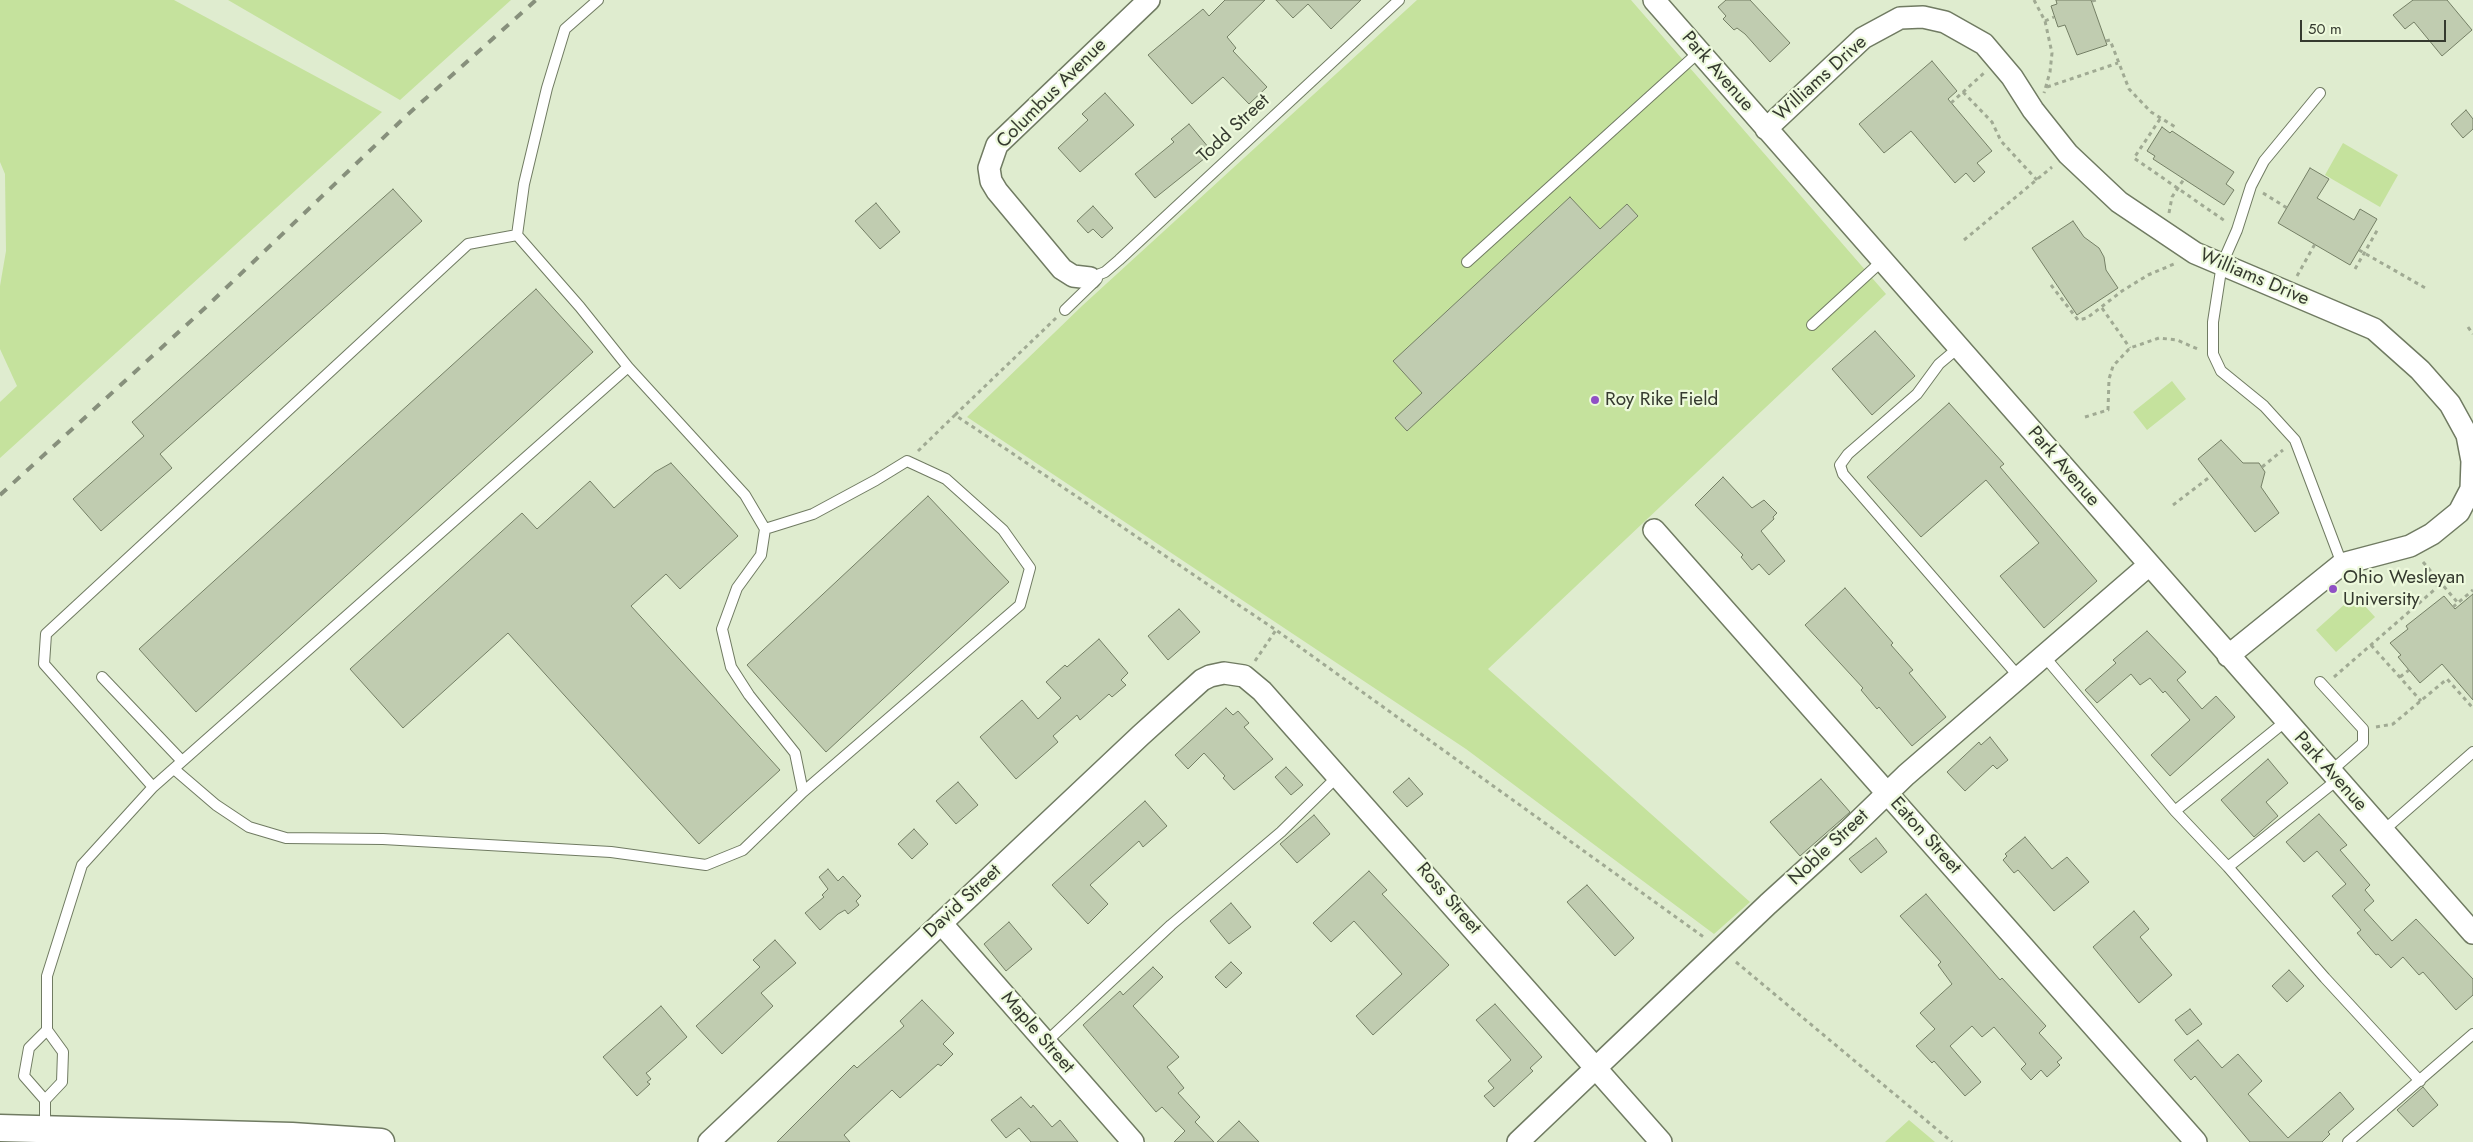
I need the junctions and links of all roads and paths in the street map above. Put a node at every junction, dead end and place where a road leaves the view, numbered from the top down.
1 (598, 0) edge
2 (1149, 0) edge
3 (1399, 0) edge
4 (1654, 0) edge
5 (2034, 0) edge
6 (2054, 17) dead end
7 (2045, 20) junction
8 (2106, 41) dead end
9 (1699, 52) junction
10 (1998, 60) junction
11 (2118, 63) junction
12 (2047, 87) junction
13 (1963, 92) junction
14 (2320, 93) dead end
15 (1951, 103) dead end
16 (2033, 110) junction
17 (2160, 119) junction
18 (2176, 128) dead end
19 (1766, 129) junction
20 (2068, 154) junction
21 (2184, 179) dead end
22 (2037, 180) junction
23 (2252, 186) junction
24 (2178, 188) junction
25 (2287, 208) dead end
26 (2378, 229) dead end
27 (2237, 230) junction
28 (2162, 232) junction
29 (517, 235) junction
30 (1964, 240) dead end
31 (2314, 244) dead end
32 (2359, 250) dead end
33 (2195, 253) junction
34 (2364, 253) junction
35 (1882, 261) junction
36 (1466, 262) dead end
37 (2222, 264) junction
38 (2355, 269) dead end
39 (1098, 275) junction
40 (2052, 285) dead end
41 (2427, 289) dead end
42 (2288, 292) junction
43 (2102, 308) junction
44 (1064, 310) joint
45 (1812, 325) dead end
46 (2468, 327) dead end
47 (2473, 334) edge
48 (1958, 348) junction
49 (2130, 348) junction
50 (2213, 354) junction
51 (628, 367) junction
52 (955, 415) junction
53 (2085, 416) dead end
54 (2295, 440) junction
55 (907, 461) junction
56 (2262, 467) dead end
57 (2211, 476) dead end
58 (2472, 489) edge
59 (2173, 506) dead end
60 (765, 529) junction
61 (1654, 530) dead end
62 (2410, 546) junction
63 (2342, 564) junction
64 (2149, 565) junction
65 (2441, 584) junction
66 (2473, 590) edge
67 (2458, 603) junction
68 (2453, 607) dead end
69 (1276, 630) junction
70 (2372, 645) junction
71 (2044, 656) junction
72 (2228, 656) junction
73 (2409, 670) dead end
74 (1234, 674) junction
75 (102, 676) dead end
76 (2019, 676) junction
77 (2400, 677) junction
78 (2322, 684) joint
79 (2421, 701) junction
80 (2473, 708) edge
81 (2286, 722) junction
82 (2364, 729) junction
83 (2473, 752) edge
84 (182, 762) junction
85 (174, 769) junction
86 (1338, 776) junction
87 (2334, 776) junction
88 (153, 787) junction
89 (803, 792) junction
90 (1887, 793) junction
91 (2175, 811) junction
92 (2383, 831) junction
93 (2228, 867) junction
94 (941, 923) junction
95 (2473, 933) edge
96 (1721, 950) junction
97 (47, 1030) junction
98 (2473, 1034) edge
99 (1046, 1042) junction
100 (1596, 1068) junction
101 (2420, 1081) junction
102 (45, 1100) junction
103 (0, 1128) edge
104 (45, 1136) edge
105 (381, 1142) edge
106 (709, 1142) edge
107 (1133, 1142) edge
108 (1518, 1142) edge
109 (1661, 1142) edge
110 (1952, 1142) edge
111 (2196, 1142) edge
112 (2348, 1142) edge

1 - 29 lane
2 - 39 street, Columbus Avenue
3 - 39 lane, Todd Street
4 - 9 street, Park Avenue
5 - 7 path
6 - 7 path
7 - 12 path
8 - 11 path
9 - 19 street, Park Avenue
9 - 36 lane
10 - 13 path
10 - 16 street, Williams Drive
10 - 19 street, Williams Drive
11 - 12 path
11 - 17 path
12 - 16 path
13 - 15 path
13 - 22 path
14 - 23 lane
16 - 20 street, Williams Drive
17 - 18 path
17 - 24 path
19 - 35 street, Park Avenue
20 - 22 path
20 - 28 street, Williams Drive
21 - 24 path
22 - 30 path
23 - 25 path
23 - 27 lane
24 - 27 path
24 - 28 path
26 - 34 path
27 - 37 lane
28 - 33 street, Williams Drive
29 - 51 lane
29 - 88 lane
31 - 42 path
32 - 34 path
33 - 37 street, Williams Drive
33 - 43 path
34 - 38 path
34 - 41 path
35 - 45 lane
35 - 48 street, Park Avenue
37 - 42 street, Williams Drive
37 - 50 lane
39 - 44 lane, Todd Street
40 - 43 path
42 - 58 street, Williams Drive
43 - 49 path
44 - 52 path
46 - 47 path
48 - 64 street, Park Avenue
48 - 76 lane
49 - 50 path
49 - 53 path
50 - 54 lane
51 - 60 lane
51 - 84 lane
52 - 55 path
52 - 69 path
54 - 56 path
54 - 63 lane
55 - 60 lane
55 - 89 lane
57 - 59 path
58 - 62 street, Williams Drive
60 - 89 lane
61 - 90 street, Eaton Street
62 - 63 street, Williams Drive
62 - 65 path
63 - 72 street, Williams Drive
64 - 71 street, Noble Street
64 - 72 street, Park Avenue
65 - 67 path
65 - 70 path
66 - 67 path
67 - 68 path
69 - 74 path
69 - 96 path
70 - 77 path
70 - 78 path
71 - 76 street, Noble Street
71 - 91 lane
72 - 81 street, Park Avenue
73 - 77 path
74 - 86 street, Ross Street
74 - 94 street, David Street
75 - 84 lane
76 - 90 street, Noble Street
77 - 79 path
78 - 82 lane
79 - 80 path
79 - 82 path
81 - 87 street, Park Avenue
81 - 91 lane
82 - 87 lane
83 - 92 lane
84 - 85 lane
85 - 88 lane
85 - 89 lane
86 - 99 lane
86 - 100 street, Ross Street
87 - 92 street, Park Avenue
87 - 93 lane
88 - 97 lane
90 - 96 street, Noble Street
90 - 111 street, Eaton Street
91 - 93 lane
92 - 95 street, Park Avenue
93 - 101 lane
94 - 99 street, Maple Street
94 - 106 street, David Street
96 - 100 street, Noble Street
96 - 110 path
97 - 102 lane
97 - 102 lane
98 - 101 lane
99 - 107 street, Maple Street
100 - 108 street, Noble Street
100 - 109 street, Ross Street
101 - 112 lane
102 - 104 lane
103 - 104 street
104 - 105 street

